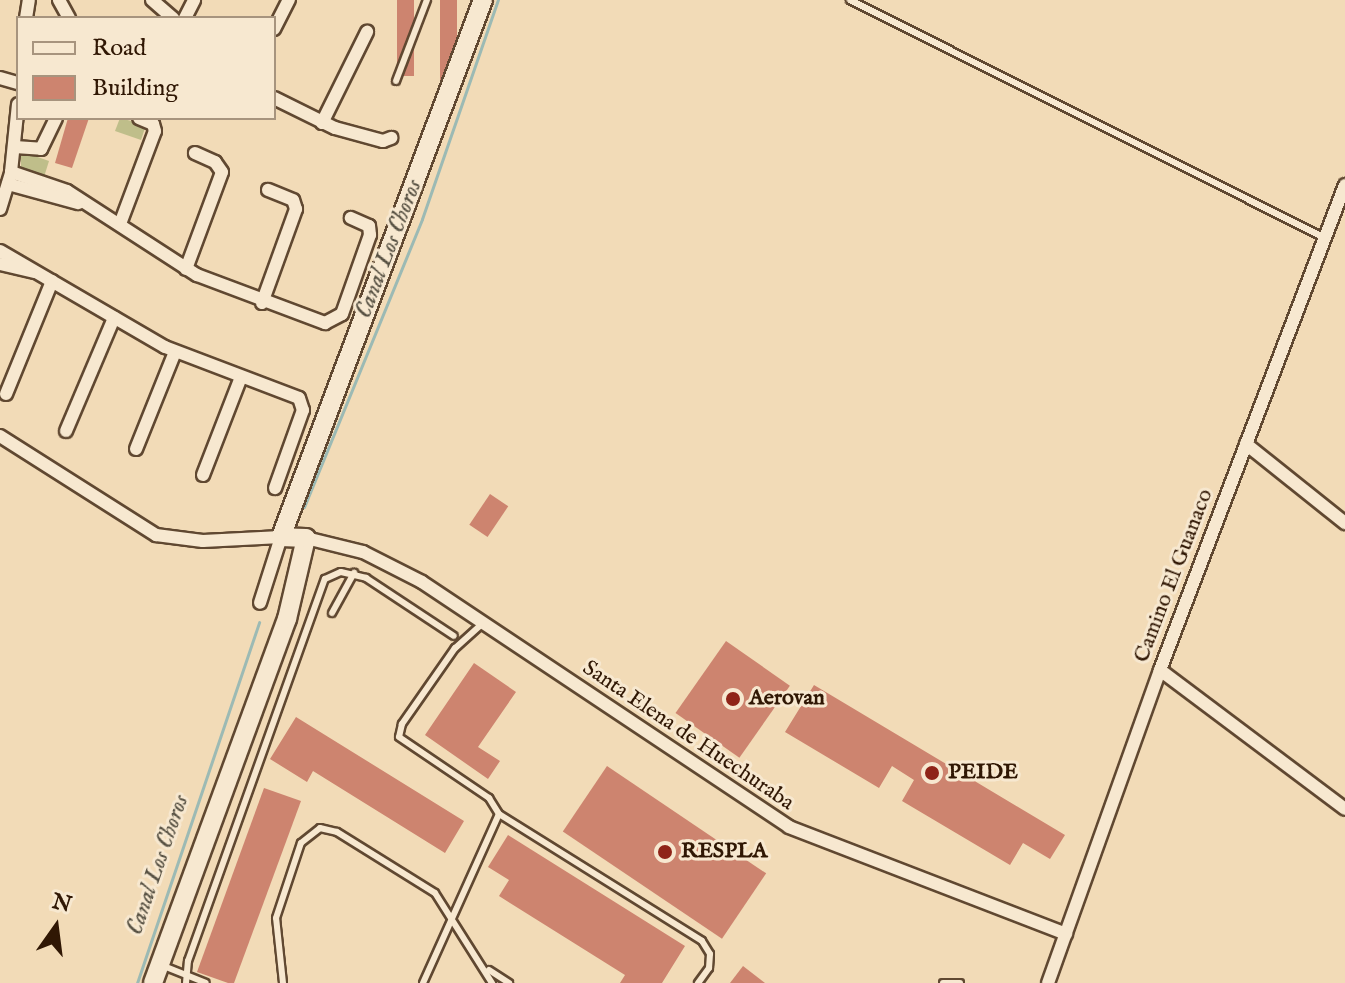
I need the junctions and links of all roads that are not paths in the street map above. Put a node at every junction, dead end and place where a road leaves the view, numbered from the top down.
1 (152, 0) edge
2 (289, 0) edge
3 (427, 0) edge
4 (483, 0) edge
5 (850, 0) edge
6 (171, 16) edge
7 (276, 25) edge
8 (367, 32) dead end
9 (396, 81) dead end
10 (276, 99) edge
11 (17, 120) edge
12 (55, 120) edge
13 (144, 120) edge
14 (322, 123) junction
15 (391, 138) dead end
16 (15, 147) junction
17 (195, 153) dead end
18 (9, 178) junction
19 (1345, 185) edge
20 (268, 190) dead end
21 (0, 209) edge
22 (351, 218) dead end
23 (120, 224) junction
24 (1325, 238) junction
25 (0, 251) edge
26 (0, 264) edge
27 (186, 269) junction
28 (37, 273) junction
29 (52, 281) junction
30 (262, 303) junction
31 (114, 318) junction
32 (175, 352) junction
33 (241, 377) junction
34 (6, 394) dead end
35 (66, 431) dead end
36 (0, 436) edge
37 (1246, 444) junction
38 (136, 449) dead end
39 (203, 475) dead end
40 (275, 488) dead end
41 (1345, 523) edge
42 (281, 537) junction
43 (306, 538) junction
44 (354, 573) junction
45 (260, 603) dead end
46 (332, 613) dead end
47 (482, 622) junction
48 (454, 636) junction
49 (455, 648) junction
50 (1160, 670) junction
51 (1345, 809) edge
52 (499, 814) junction
53 (453, 919) junction
54 (1066, 934) junction
55 (160, 964) junction
56 (487, 969) junction
57 (187, 979) edge
58 (153, 983) edge
59 (206, 983) edge
60 (283, 983) edge
61 (423, 983) edge
62 (492, 983) edge
63 (509, 983) edge
64 (698, 983) edge
65 (943, 983) edge
66 (960, 983) edge
67 (1048, 983) edge

1 - 6 street
2 - 7 street
3 - 9 lane
4 - 42 street
5 - 24 lane
8 - 14 street
10 - 14 street
11 - 16 street
12 - 16 street
13 - 23 street
14 - 15 street
16 - 18 street
17 - 27 street
18 - 21 street
18 - 23 street
19 - 24 street, Camino El Guanaco
20 - 30 street
22 - 30 street
23 - 27 street
24 - 37 street, Camino El Guanaco
25 - 28 street
26 - 28 street
27 - 30 street
28 - 29 street
29 - 31 street
29 - 34 street
31 - 32 street
31 - 35 street
32 - 33 street
32 - 38 street
33 - 39 street
33 - 40 street
36 - 42 street
37 - 41 street
37 - 50 street, Camino El Guanaco
42 - 43 street
42 - 45 street
43 - 47 street, Santa Elena de Huechuraba
43 - 55 street
44 - 46 lane
44 - 48 lane
44 - 57 lane
47 - 48 lane
47 - 49 lane
47 - 54 street, Santa Elena de Huechuraba
48 - 49 lane
49 - 52 lane
50 - 51 street
50 - 54 street, Camino El Guanaco
52 - 53 lane
52 - 64 lane
53 - 56 lane
53 - 60 lane
53 - 61 lane
54 - 67 street, Camino El Guanaco
55 - 57 lane
55 - 58 street
56 - 62 lane
56 - 63 lane
57 - 59 lane
65 - 66 lane

